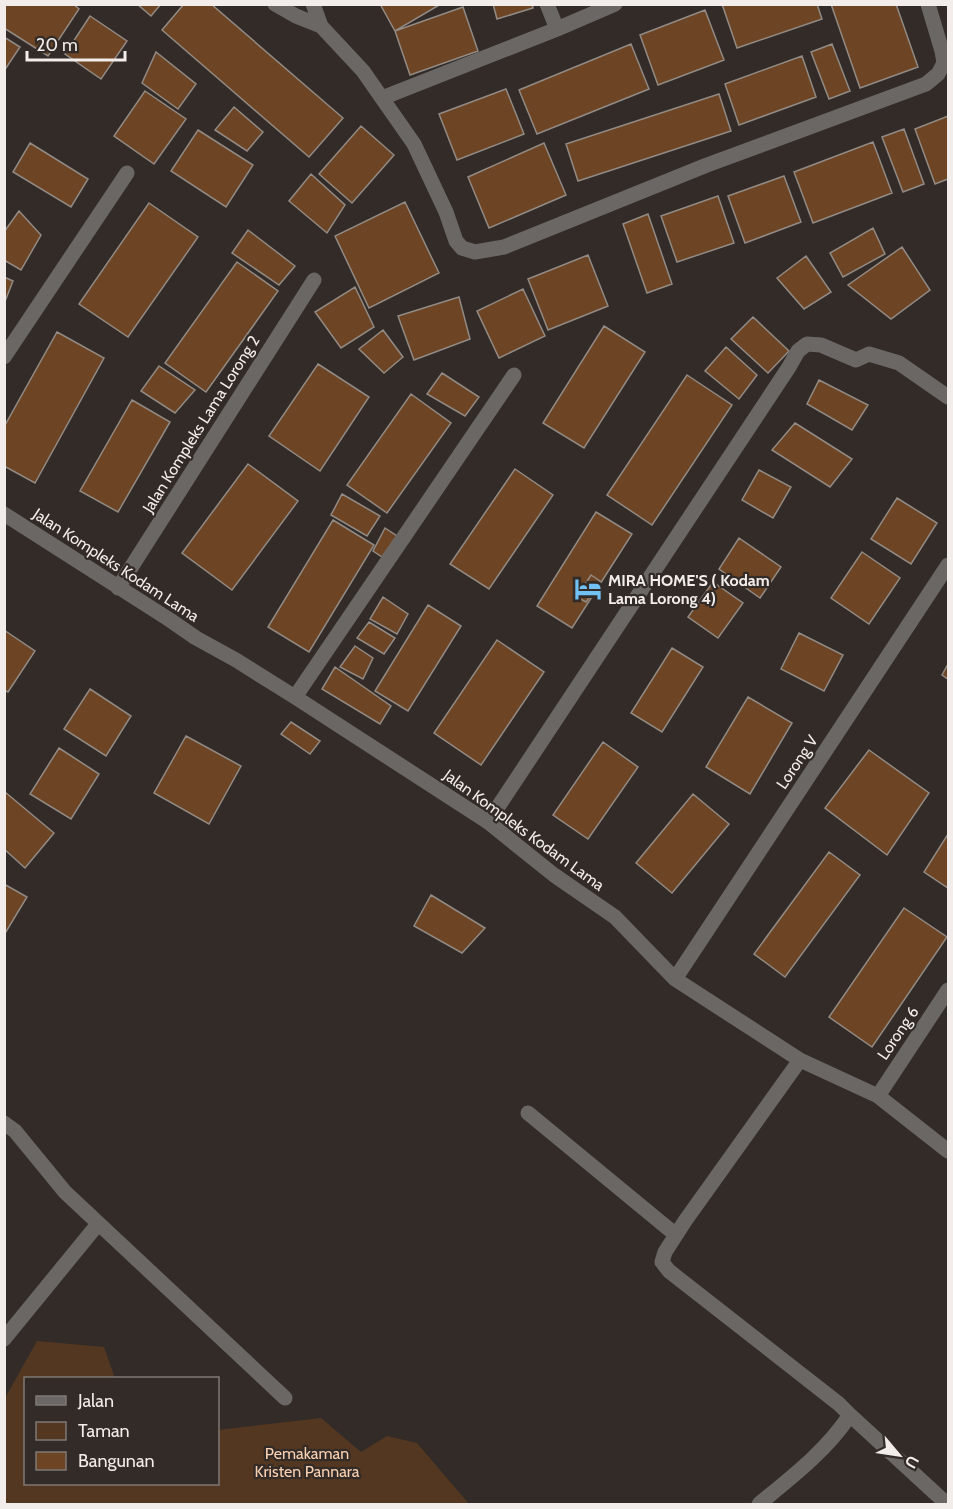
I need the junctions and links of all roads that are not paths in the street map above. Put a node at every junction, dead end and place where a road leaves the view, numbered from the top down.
1 (275, 4) edge
2 (313, 4) edge
3 (547, 4) edge
4 (615, 4) edge
5 (928, 4) edge
6 (321, 26) junction
7 (557, 29) junction
8 (382, 98) junction
9 (127, 173) dead end
10 (314, 280) dead end
11 (4, 357) edge
12 (514, 375) dead end
13 (948, 397) edge
14 (4, 514) edge
15 (948, 565) edge
16 (118, 588) junction
17 (296, 697) junction
18 (488, 822) junction
19 (675, 979) junction
20 (948, 990) edge
21 (800, 1060) junction
22 (878, 1096) junction
23 (528, 1113) dead end
24 (4, 1123) edge
25 (948, 1151) edge
26 (98, 1224) junction
27 (676, 1235) junction
28 (4, 1339) edge
29 (285, 1398) dead end
30 (850, 1415) junction
31 (759, 1504) edge
32 (946, 1504) edge

1 - 6 street
2 - 6 street
3 - 7 street
4 - 7 street
5 - 8 street
6 - 8 street
7 - 8 street
9 - 11 street
10 - 16 street, Jalan Kompleks Lama Lorong 2
12 - 17 street
13 - 18 street
14 - 16 street, Jalan Kompleks Kodam Lama
15 - 19 street, Lorong V
16 - 17 street, Jalan Kompleks Kodam Lama
17 - 18 street, Jalan Kompleks Kodam Lama
18 - 19 street, Jalan Kompleks Kodam Lama
19 - 21 street, Jalan Kompleks Kodam Lama
20 - 22 street, Lorong 6
21 - 22 street, Jalan Kompleks Kodam Lama
21 - 27 street
22 - 25 street, Jalan Kompleks Kodam Lama
23 - 27 street
24 - 26 street
26 - 28 street
26 - 29 street
27 - 30 street
30 - 31 street
30 - 32 street

